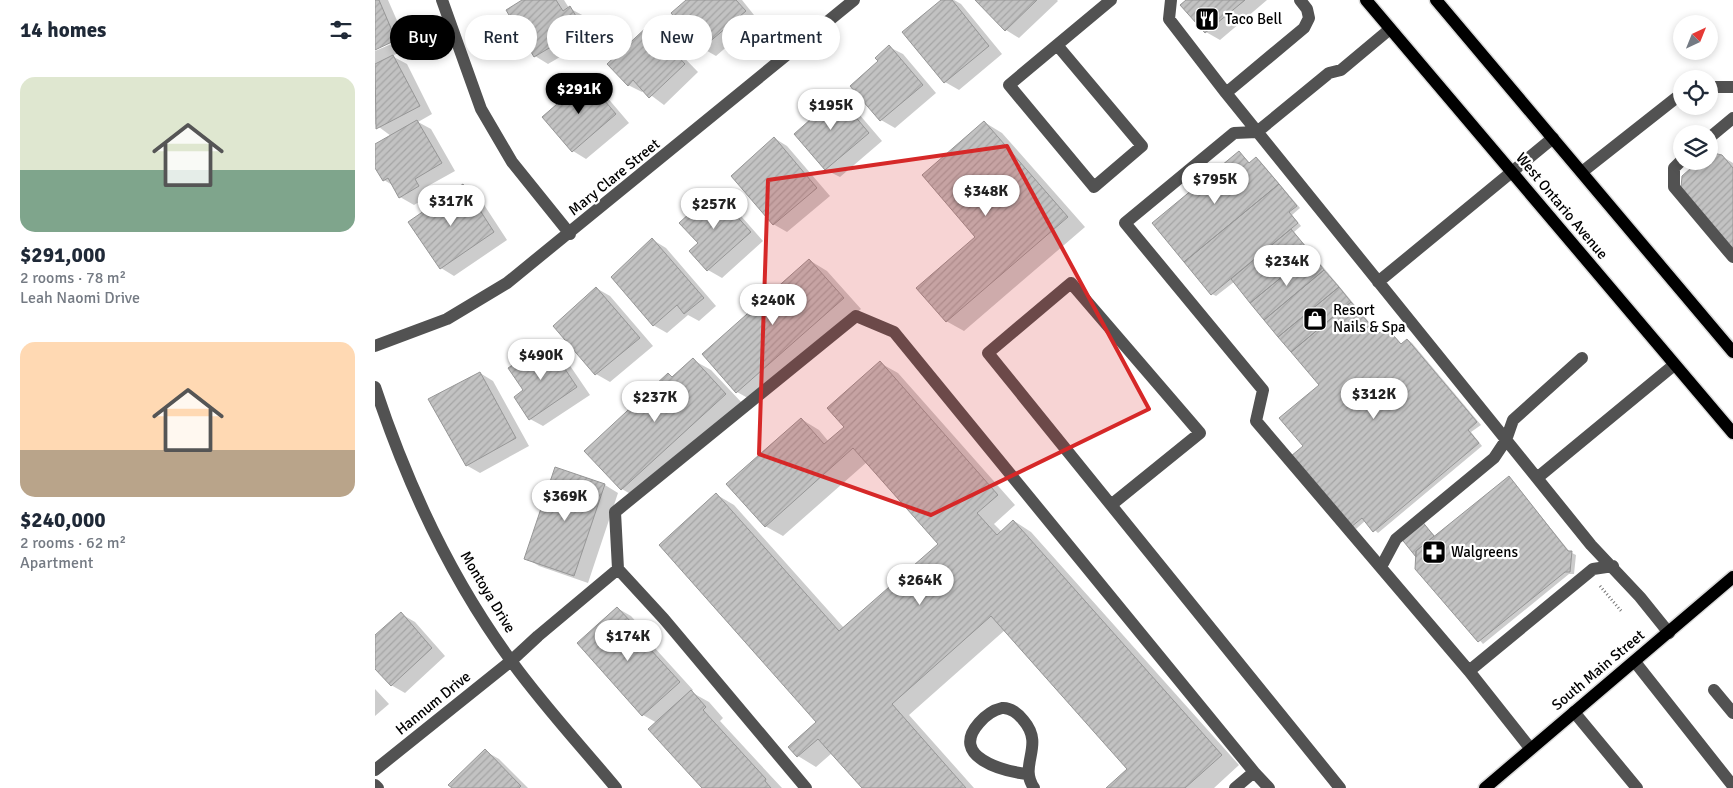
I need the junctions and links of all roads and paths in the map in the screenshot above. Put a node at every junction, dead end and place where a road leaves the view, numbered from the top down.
1 (443, 0) edge
2 (854, 0) edge
3 (1111, 0) edge
4 (1171, 0) edge
5 (1300, 0) edge
6 (1366, 0) edge
7 (1436, 0) edge
8 (1390, 29) junction
9 (1057, 45) junction
10 (1718, 87) edge
11 (1733, 87) edge
12 (1226, 93) junction
13 (1673, 100) edge
14 (1733, 118) edge
15 (1718, 130) edge
16 (1257, 132) junction
17 (1553, 138) junction
18 (1674, 170) edge
19 (1513, 172) junction
20 (1582, 172) junction
21 (570, 234) junction
22 (1733, 257) edge
23 (1379, 282) junction
24 (375, 346) edge
25 (1733, 352) edge
26 (1582, 358) dead end
27 (1674, 365) junction
28 (375, 387) edge
29 (1733, 433) edge
30 (1506, 440) junction
31 (1537, 478) junction
32 (1111, 506) junction
33 (1613, 566) junction
34 (1381, 567) junction
35 (618, 569) junction
36 (1733, 578) edge
37 (1597, 583) dead end
38 (1622, 612) dead end
39 (1669, 633) junction
40 (511, 661) junction
41 (1635, 662) junction
42 (1469, 671) junction
43 (1714, 690) dead end
44 (1574, 712) junction
45 (1733, 713) edge
46 (1531, 748) junction
47 (375, 770) edge
48 (1254, 772) junction
49 (1027, 774) junction
50 (375, 785) edge
51 (1733, 786) edge
52 (378, 788) edge
53 (616, 788) edge
54 (806, 788) edge
55 (1034, 788) edge
56 (1235, 788) edge
57 (1269, 788) edge
58 (1340, 788) edge
59 (1485, 788) edge
60 (1637, 788) edge

1 - 21 street
2 - 21 street, Mary Clare Street
3 - 9 street
4 - 12 street
5 - 12 street
6 - 8 main road, West Ontario Avenue
7 - 17 main road
8 - 16 street
8 - 19 main road, West Ontario Avenue
9 - 9 street
10 - 11 street
12 - 16 street
13 - 20 street
14 - 15 street
16 - 23 street
16 - 34 street
17 - 19 street
17 - 20 main road
18 - 22 street
19 - 23 street
19 - 27 main road, West Ontario Avenue
20 - 25 main road
21 - 24 street, Mary Clare Street
23 - 30 street
26 - 30 street
27 - 29 main road, West Ontario Avenue
27 - 31 street
28 - 40 street, Montoya Drive
30 - 31 street
30 - 34 street
31 - 33 street
32 - 32 street
32 - 58 street
33 - 39 street
33 - 42 street
34 - 42 street
35 - 40 street, Hannum Drive
35 - 48 street
35 - 54 street
36 - 39 main road, South Main Street
37 - 38 path
39 - 41 main road, South Main Street
40 - 47 street, Hannum Drive
40 - 53 street, Montoya Drive
41 - 44 main road, South Main Street
41 - 51 street
42 - 46 street
43 - 45 street
44 - 46 main road, South Main Street
44 - 60 street
46 - 59 main road, South Main Street
48 - 56 street
48 - 57 street
49 - 49 street
49 - 55 street
50 - 52 street

